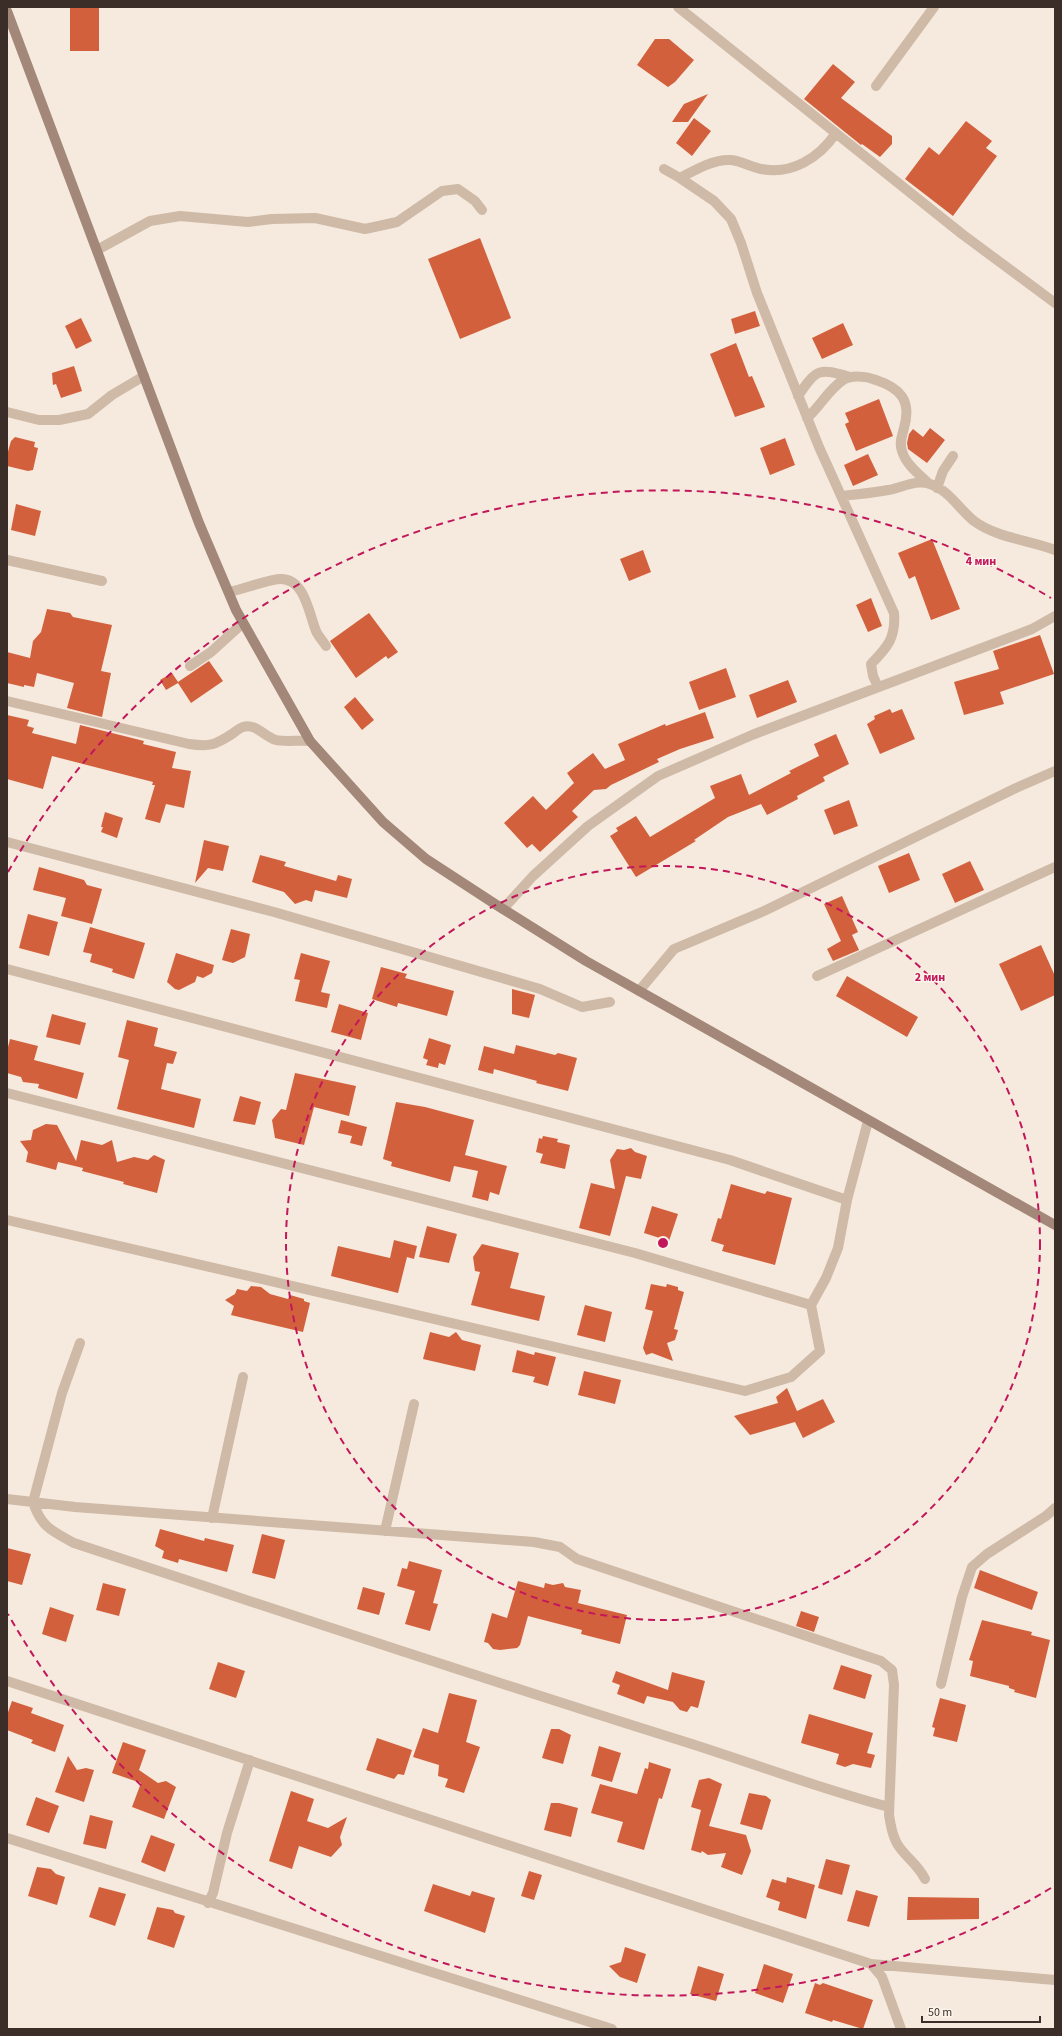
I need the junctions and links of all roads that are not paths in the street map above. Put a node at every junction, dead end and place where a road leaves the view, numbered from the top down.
1 (678, 7) edge
2 (934, 7) edge
3 (7, 11) edge
4 (876, 86) dead end
5 (836, 133) junction
6 (664, 169) dead end
7 (680, 178) junction
8 (482, 210) dead end
9 (97, 250) junction
10 (1055, 303) edge
11 (144, 376) junction
12 (850, 377) junction
13 (798, 396) junction
14 (7, 412) edge
15 (807, 418) junction
16 (953, 456) dead end
17 (933, 486) junction
18 (842, 496) junction
19 (1055, 550) edge
20 (7, 560) edge
21 (102, 581) dead end
22 (229, 592) junction
23 (1055, 616) edge
24 (244, 623) junction
25 (326, 646) dead end
26 (190, 666) dead end
27 (878, 687) junction
28 (7, 701) edge
29 (310, 741) junction
30 (1055, 771) edge
31 (7, 842) edge
32 (1055, 867) edge
33 (502, 909) junction
34 (7, 969) edge
35 (817, 976) dead end
36 (639, 991) junction
37 (610, 1002) dead end
38 (7, 1093) edge
39 (868, 1121) junction
40 (847, 1200) junction
41 (7, 1220) edge
42 (1055, 1225) edge
43 (811, 1305) junction
44 (80, 1343) dead end
45 (243, 1377) dead end
46 (414, 1404) dead end
47 (7, 1499) edge
48 (33, 1502) junction
49 (1055, 1508) edge
50 (212, 1518) junction
51 (385, 1531) junction
52 (7, 1681) edge
53 (941, 1684) dead end
54 (250, 1760) junction
55 (889, 1807) junction
56 (7, 1838) edge
57 (925, 1880) dead end
58 (208, 1903) junction
59 (871, 1964) junction
60 (1055, 1980) edge
61 (612, 2029) edge
62 (902, 2029) edge

1 - 5 street
2 - 4 street
3 - 9 main road
5 - 7 street
5 - 10 street
6 - 7 street
7 - 13 street
8 - 9 street
9 - 11 main road
11 - 14 street
11 - 22 main road
12 - 13 street
12 - 15 street
12 - 17 street
13 - 15 street
15 - 18 street
16 - 17 street
17 - 18 street
17 - 19 street
18 - 27 street
20 - 21 street
22 - 24 main road
22 - 25 street
23 - 27 street
24 - 26 street
24 - 29 main road
27 - 33 street
28 - 29 street
29 - 33 main road
30 - 36 street
31 - 37 street
32 - 35 street
33 - 36 main road
34 - 40 street
36 - 39 main road
38 - 43 street
39 - 40 street
39 - 42 main road
40 - 43 street
41 - 43 street
44 - 48 street
45 - 50 street
46 - 51 street
47 - 48 street
48 - 50 street
48 - 55 street
49 - 53 street
50 - 51 street
51 - 55 street
52 - 54 street
54 - 58 street
54 - 59 street
55 - 57 street
56 - 58 street
58 - 61 street
59 - 60 street
59 - 62 street

